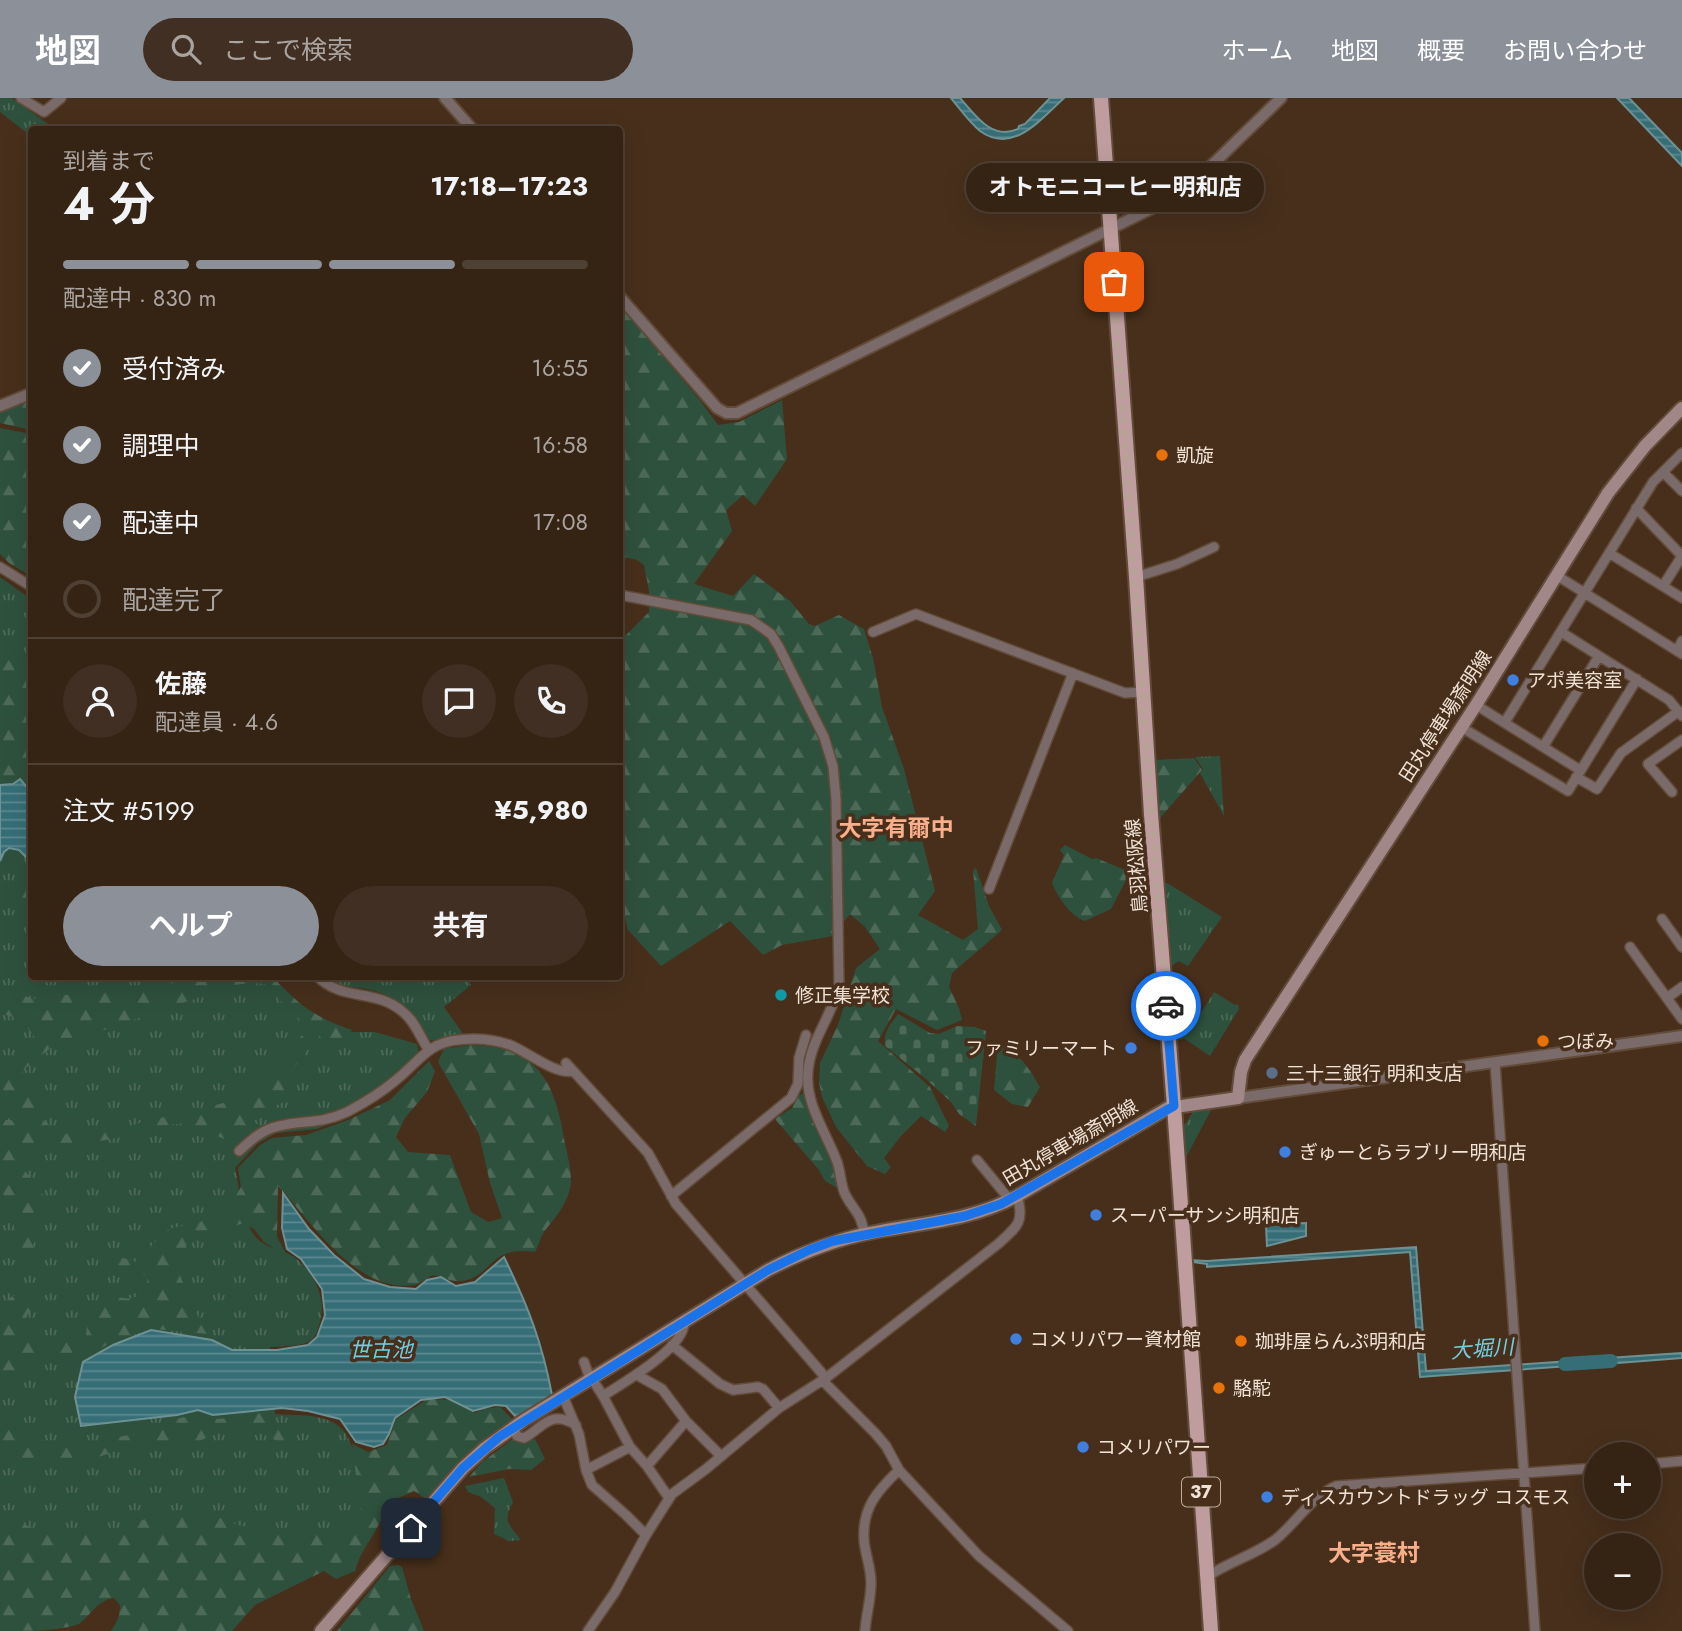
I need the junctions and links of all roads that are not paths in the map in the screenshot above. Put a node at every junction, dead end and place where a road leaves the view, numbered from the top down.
1 (21, 98) edge
2 (61, 98) edge
3 (445, 98) edge
4 (1101, 98) edge
5 (1281, 98) edge
6 (469, 126) edge
7 (1110, 229) junction
8 (623, 301) edge
9 (28, 395) edge
10 (0, 406) edge
11 (1682, 408) edge
12 (1682, 453) edge
13 (1663, 472) junction
14 (1682, 491) edge
15 (1636, 508) junction
16 (1214, 547) dead end
17 (1609, 553) junction
18 (1682, 556) edge
19 (0, 567) edge
20 (1556, 575) junction
21 (1136, 577) junction
22 (28, 584) edge
23 (1663, 586) junction
24 (1584, 594) junction
25 (623, 596) edge
26 (1682, 598) edge
27 (873, 632) dead end
28 (1561, 632) junction
29 (1682, 641) edge
30 (1679, 652) edge
31 (1599, 656) junction
32 (1073, 673) junction
33 (1637, 679) junction
34 (1143, 692) junction
35 (1476, 705) junction
36 (1680, 713) edge
37 (1505, 722) junction
38 (1461, 727) junction
39 (1682, 740) edge
40 (1543, 747) junction
41 (1578, 774) junction
42 (1672, 792) dead end
43 (989, 889) dead end
44 (1662, 919) dead end
45 (1630, 947) dead end
46 (1682, 947) edge
47 (322, 980) edge
48 (1682, 988) edge
49 (1667, 998) junction
50 (1682, 1019) edge
51 (806, 1035) dead end
52 (1682, 1036) edge
53 (428, 1049) junction
54 (566, 1063) dead end
55 (1495, 1063) junction
56 (573, 1071) junction
57 (1238, 1098) junction
58 (1174, 1106) junction
59 (239, 1151) dead end
60 (977, 1160) dead end
61 (671, 1196) junction
62 (1014, 1198) junction
63 (864, 1234) junction
64 (744, 1285) junction
65 (684, 1322) junction
66 (672, 1345) junction
67 (584, 1362) dead end
68 (588, 1373) dead end
69 (637, 1375) junction
70 (824, 1379) junction
71 (596, 1385) dead end
72 (603, 1395) junction
73 (563, 1396) junction
74 (779, 1408) junction
75 (686, 1421) junction
76 (576, 1425) junction
77 (512, 1428) junction
78 (630, 1447) junction
79 (721, 1457) junction
80 (1682, 1461) edge
81 (1661, 1463) edge
82 (647, 1466) junction
83 (1584, 1469) edge
84 (586, 1470) junction
85 (898, 1470) junction
86 (1524, 1473) junction
87 (669, 1498) junction
88 (646, 1535) junction
89 (1208, 1576) junction
90 (321, 1631) edge
91 (588, 1631) edge
92 (865, 1631) edge
93 (1068, 1631) edge
94 (1211, 1631) edge
95 (1535, 1631) edge

1 - 2 street
3 - 6 street
4 - 7 main road, 鳥羽松阪線 / 37
5 - 7 street
7 - 8 street
7 - 21 main road, 鳥羽松阪線 / 37
9 - 10 street
11 - 20 main road, 田丸停車場斎明線
12 - 13 street
13 - 14 street
13 - 15 street
15 - 17 street
15 - 18 street
16 - 21 street
17 - 23 street
17 - 24 street
18 - 23 street
19 - 22 street
20 - 24 street
20 - 35 main road, 田丸停車場斎明線
21 - 34 main road, 鳥羽松阪線 / 37
23 - 26 street
24 - 28 street
24 - 30 street
25 - 63 street
27 - 32 street
28 - 31 street
28 - 37 street
29 - 30 street
31 - 33 street
31 - 40 street
32 - 34 street
32 - 43 street
33 - 36 street
33 - 41 street
34 - 58 main road, 鳥羽松阪線 / 37
35 - 37 street
35 - 38 main road, 田丸停車場斎明線
36 - 41 street
37 - 40 street
38 - 41 street
38 - 57 main road, 田丸停車場斎明線
39 - 42 street
40 - 41 street
44 - 46 street
45 - 49 street
47 - 53 street
48 - 49 street
49 - 50 street
51 - 61 street
52 - 55 street
53 - 56 street
53 - 59 street
54 - 56 street
55 - 57 street
55 - 86 street
56 - 61 street
57 - 58 main road, 田丸停車場斎明線
58 - 62 main road, 田丸停車場斎明線
58 - 89 main road, 鳥羽松阪線 / 37
60 - 62 street
61 - 64 street
62 - 63 main road, 田丸停車場斎明線
62 - 70 street
63 - 64 main road, 田丸停車場斎明線
64 - 65 main road, 田丸停車場斎明線
64 - 70 street
65 - 66 street
65 - 73 main road, 田丸停車場斎明線
66 - 69 street
66 - 74 street
67 - 68 street
69 - 72 street
69 - 75 street
70 - 74 street
70 - 85 street
71 - 72 street
72 - 78 street
73 - 76 street
73 - 77 main road, 田丸停車場斎明線
74 - 79 street
75 - 79 street
75 - 82 street
76 - 77 street
76 - 84 street
77 - 90 main road, 田丸停車場斎明線
78 - 82 street
78 - 84 street
79 - 87 street
80 - 81 street
82 - 87 street
83 - 86 street
84 - 88 street
85 - 92 street
85 - 93 street
86 - 89 street
86 - 95 street
87 - 88 street
88 - 91 street
89 - 94 main road, 鳥羽松阪線 / 37

